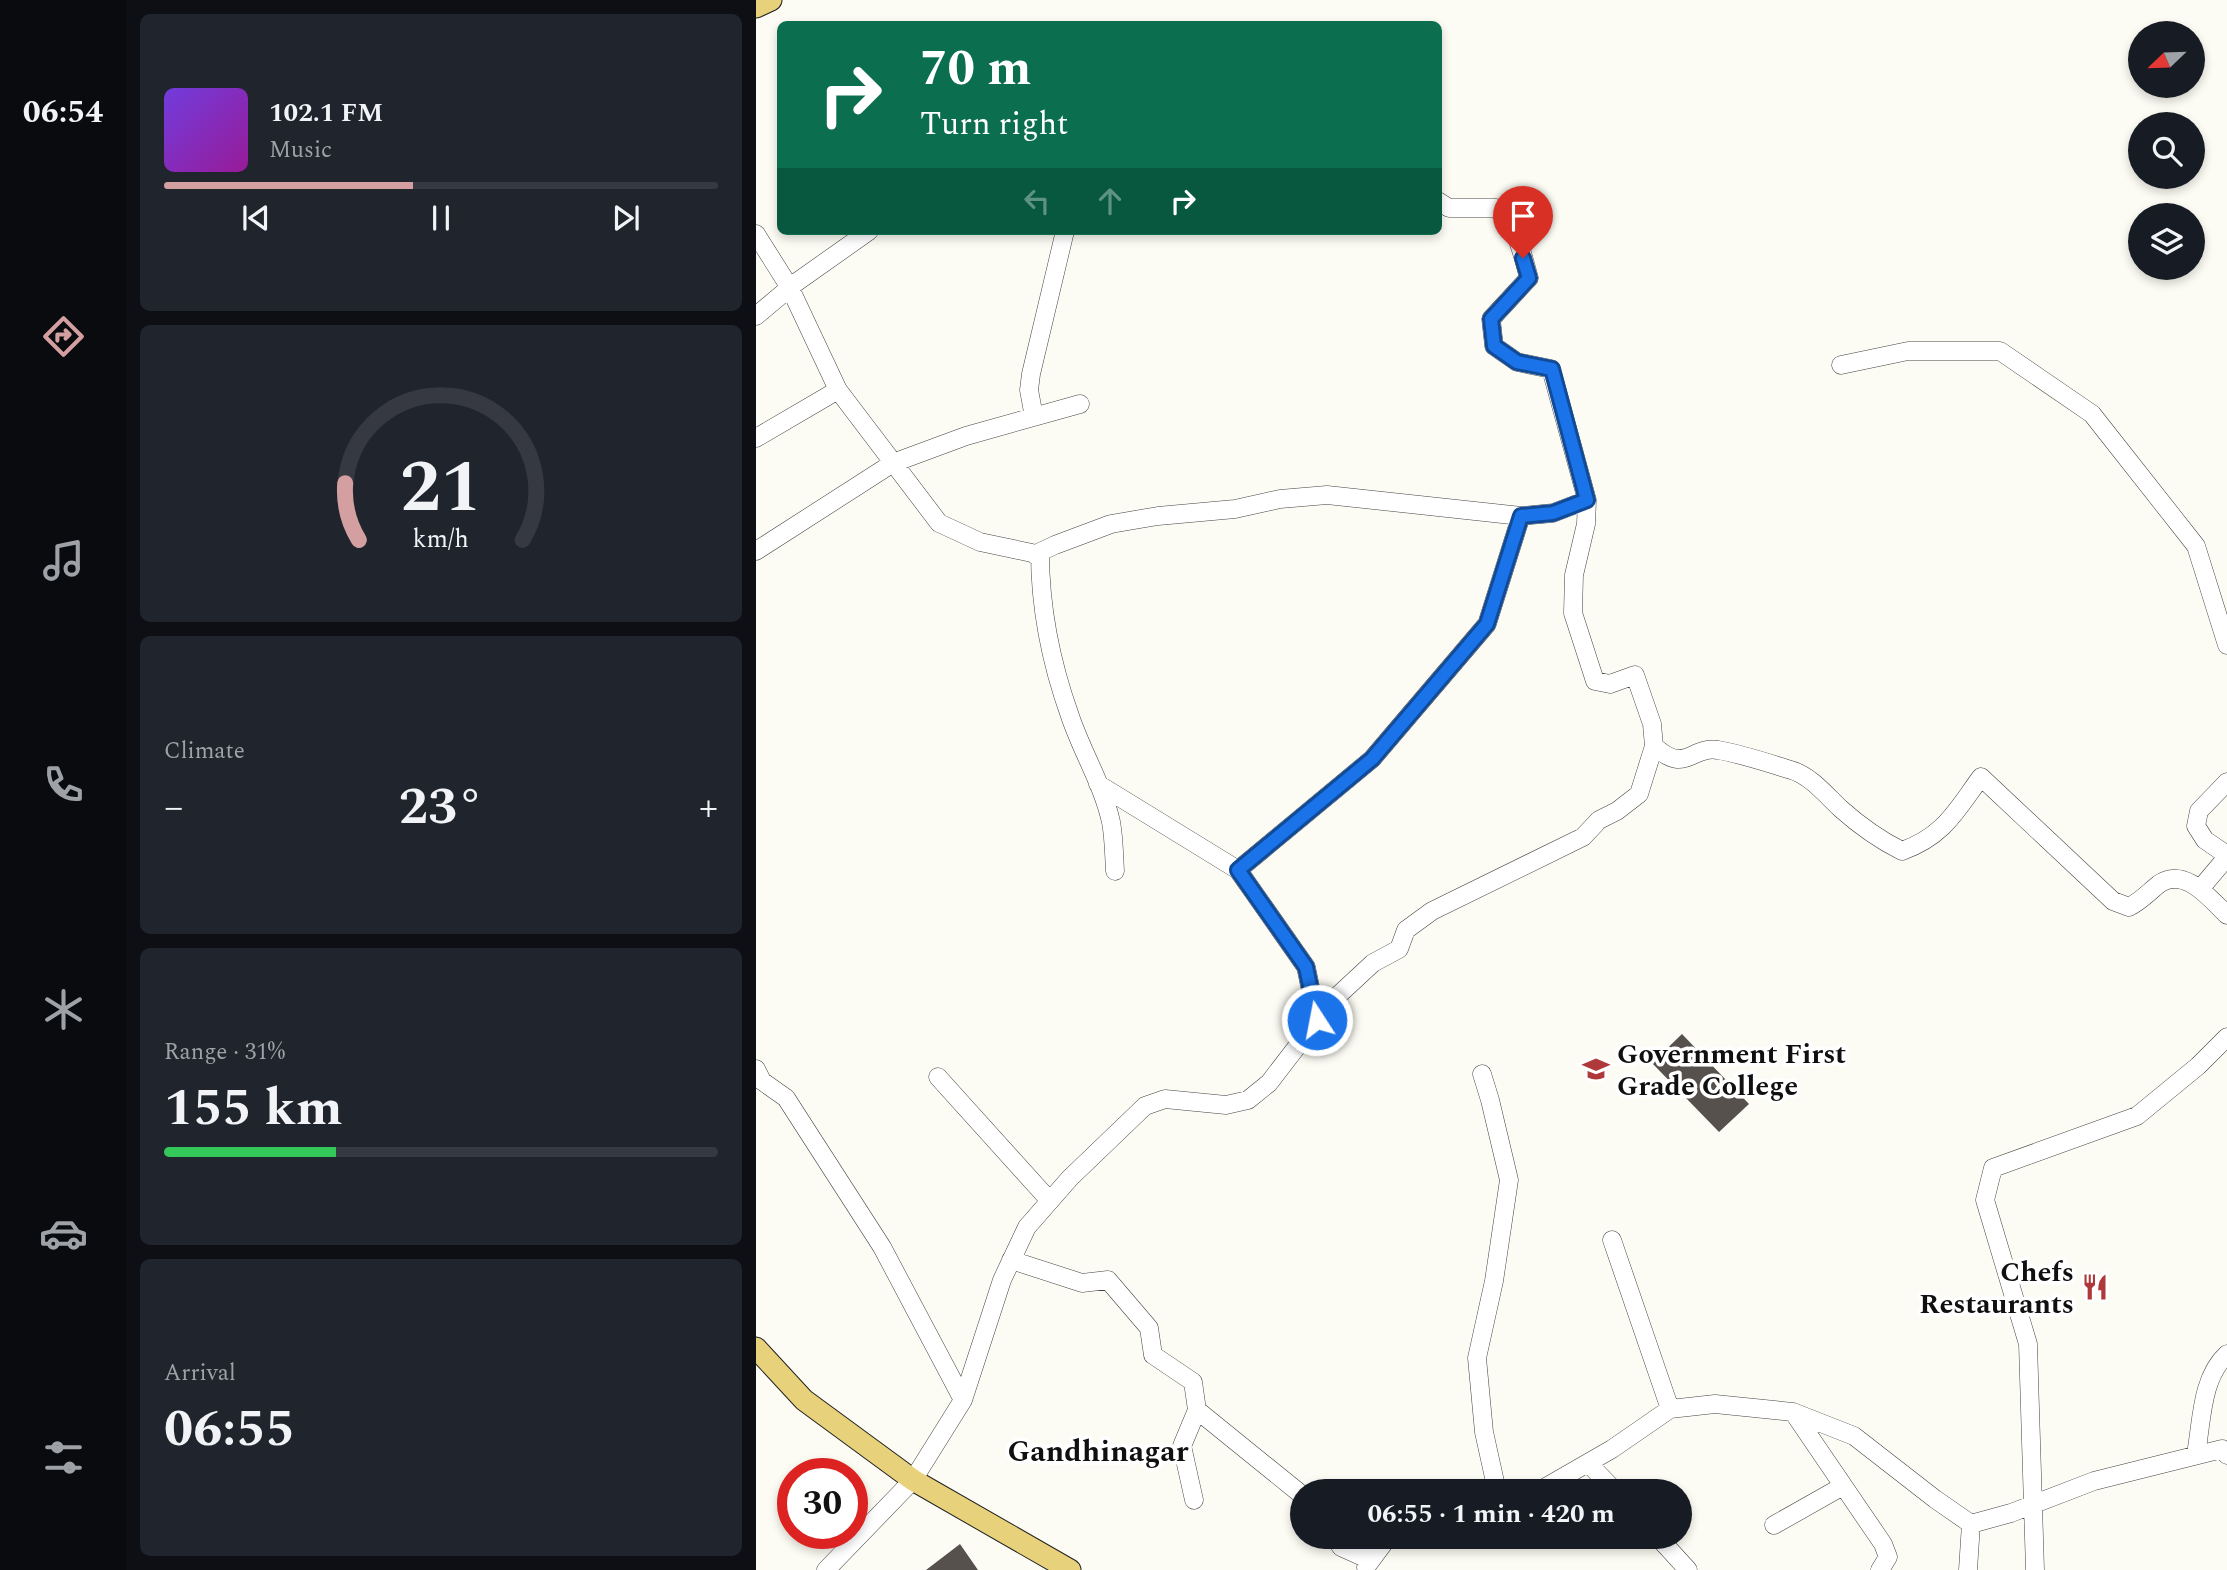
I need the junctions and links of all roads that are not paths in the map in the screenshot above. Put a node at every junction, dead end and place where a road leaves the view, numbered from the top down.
1 (771, 0) edge
2 (756, 7) edge
3 (1442, 204) edge
4 (756, 234) edge
5 (863, 235) edge
6 (1064, 235) edge
7 (790, 288) junction
8 (756, 316) edge
9 (1841, 365) dead end
10 (838, 390) junction
11 (1080, 404) dead end
12 (1034, 417) junction
13 (756, 438) edge
14 (893, 463) junction
15 (1587, 500) junction
16 (1521, 516) junction
17 (756, 551) edge
18 (1040, 558) junction
19 (2227, 645) edge
20 (1654, 746) junction
21 (2227, 782) edge
22 (1098, 784) junction
23 (2227, 856) edge
24 (1238, 870) junction
25 (1115, 871) dead end
26 (2200, 889) junction
27 (2227, 915) edge
28 (1317, 1020) junction
29 (2227, 1037) edge
30 (756, 1069) edge
31 (1482, 1074) dead end
32 (938, 1077) dead end
33 (1050, 1201) junction
34 (1612, 1240) dead end
35 (1011, 1260) junction
36 (756, 1348) edge
37 (2227, 1354) edge
38 (963, 1400) junction
39 (1670, 1409) junction
40 (1197, 1410) junction
41 (1793, 1412) junction
42 (2196, 1454) junction
43 (2227, 1455) edge
44 (1588, 1463) junction
45 (1494, 1479) edge
46 (1560, 1479) edge
47 (1603, 1479) edge
48 (913, 1480) junction
49 (1290, 1485) edge
50 (1843, 1486) junction
51 (1195, 1500) dead end
52 (2033, 1504) junction
53 (1971, 1524) junction
54 (1773, 1525) dead end
55 (1344, 1549) edge
56 (1379, 1549) edge
57 (1669, 1549) edge
58 (1367, 1565) edge
59 (826, 1570) edge
60 (1070, 1570) edge
61 (1688, 1570) edge
62 (1880, 1570) edge
63 (1968, 1570) edge
64 (2035, 1570) edge

1 - 2 main road
3 - 15 street
4 - 7 street
5 - 7 street
6 - 12 street
7 - 8 street
7 - 10 street
9 - 19 street
10 - 13 street
10 - 14 street
11 - 12 street
12 - 14 street
14 - 17 street
14 - 18 street
15 - 16 street
15 - 20 street
16 - 18 street
16 - 24 street
18 - 22 street
20 - 26 street
20 - 28 street
21 - 23 street
22 - 24 street
22 - 25 street
23 - 26 street
24 - 28 street
26 - 27 street
28 - 33 street
29 - 52 street
30 - 38 street
31 - 45 street
32 - 33 street
33 - 35 street
34 - 39 street
35 - 38 street
35 - 40 street
36 - 48 main road
37 - 42 street
38 - 48 street
39 - 41 street
39 - 44 street
40 - 49 street
40 - 51 street
41 - 50 street
41 - 53 street
42 - 43 street
42 - 52 street
44 - 46 street
44 - 47 street
48 - 59 street
48 - 60 main road
50 - 54 street
50 - 62 street
52 - 53 street
52 - 64 street
53 - 63 street
55 - 58 street
56 - 58 street
57 - 61 street

